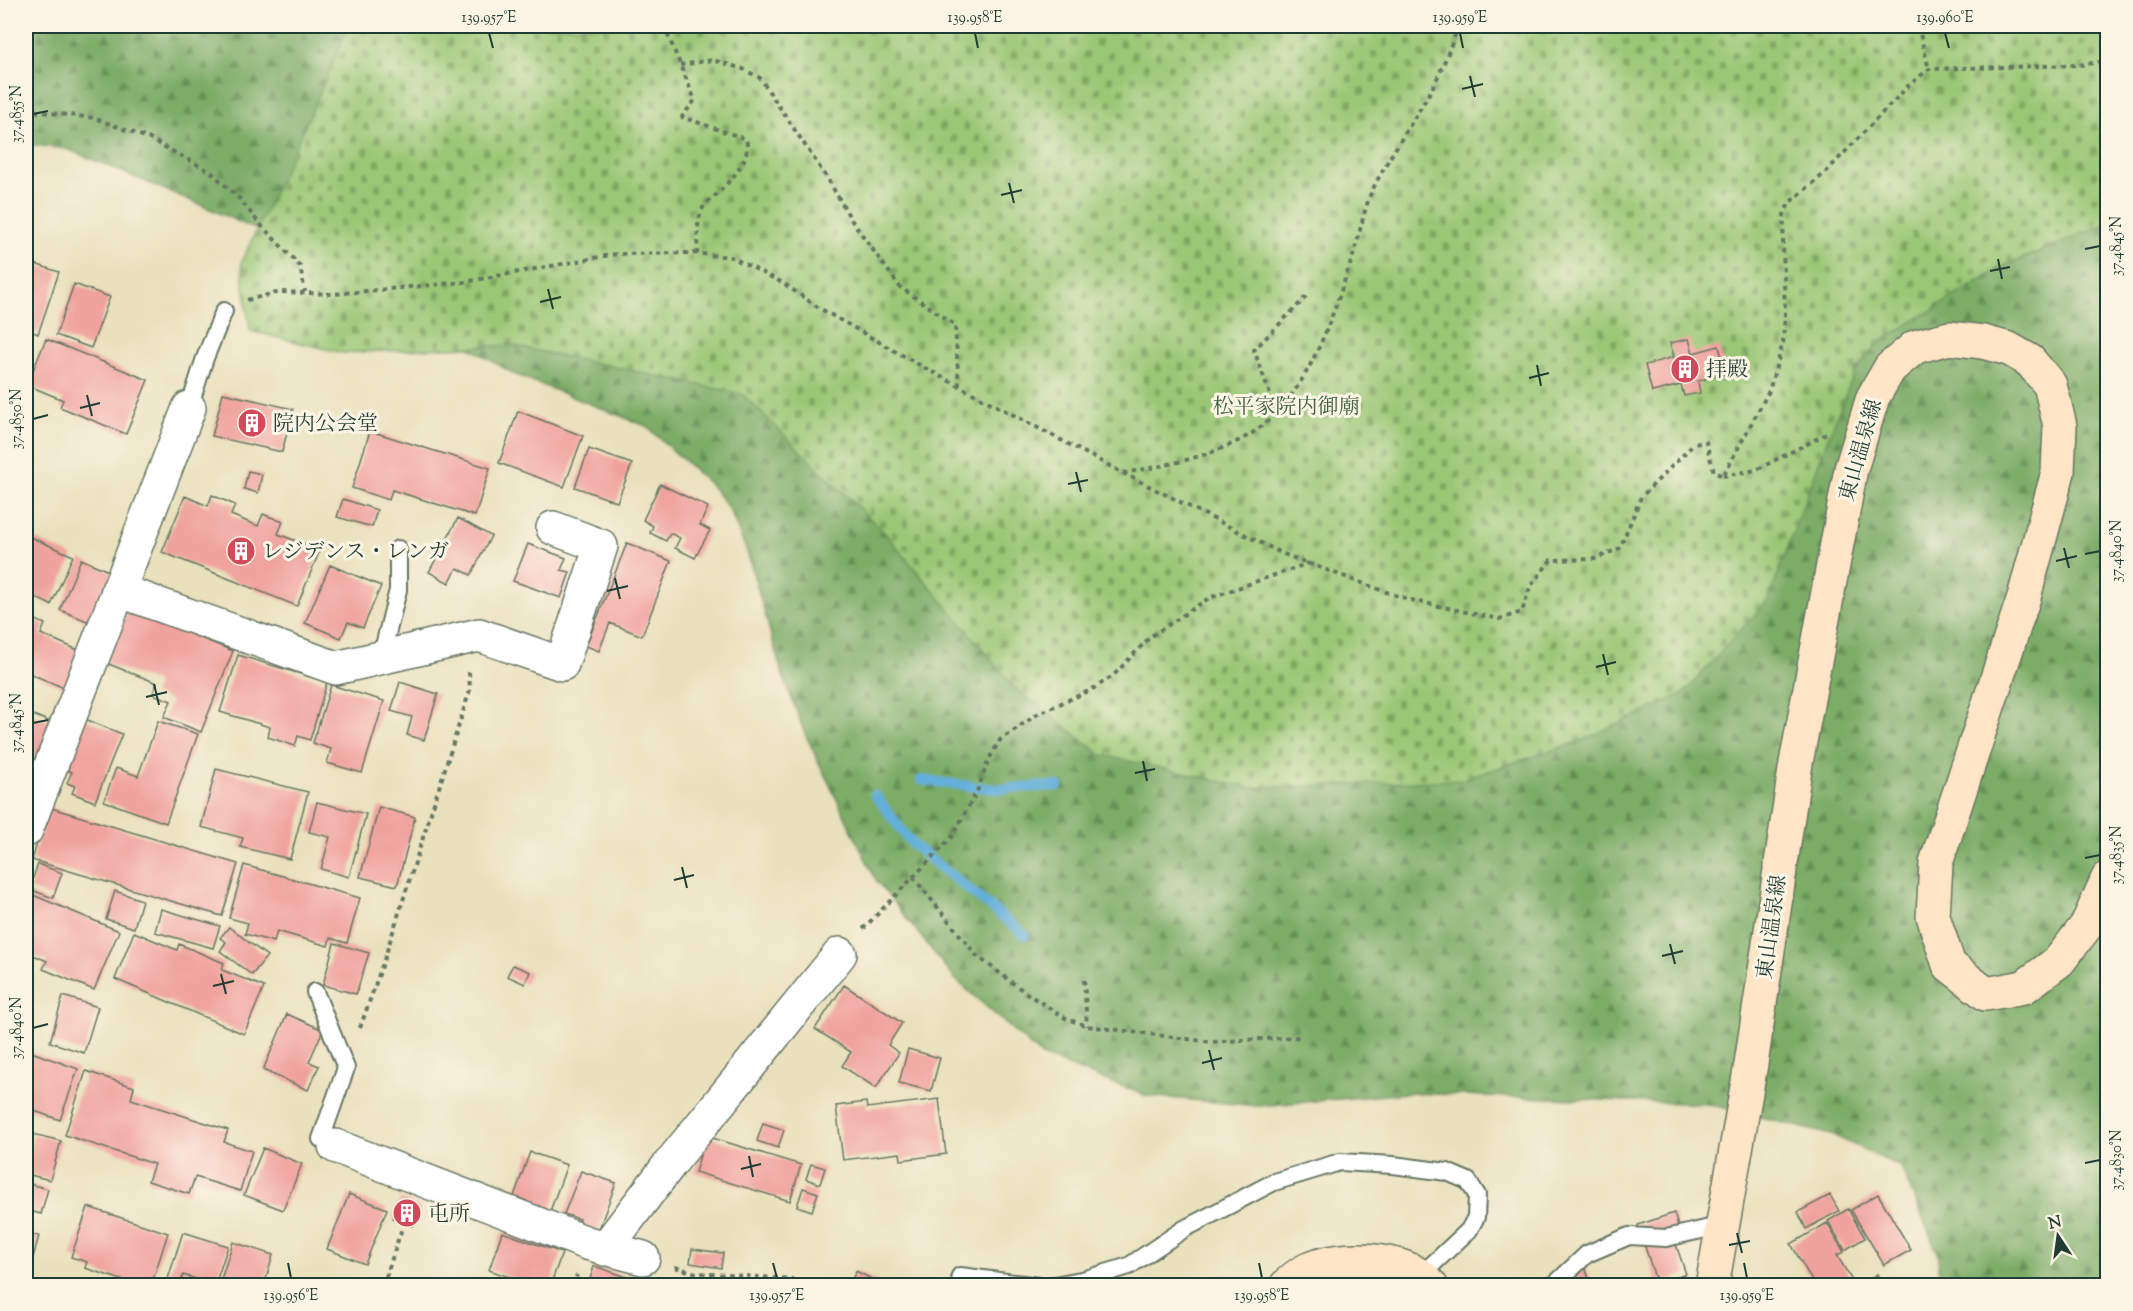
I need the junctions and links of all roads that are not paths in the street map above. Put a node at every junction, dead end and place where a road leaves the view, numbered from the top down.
1 (224, 310) road end
2 (189, 408) joint
3 (553, 528) dead end
4 (398, 549) dead end
5 (118, 590) junction
6 (381, 658) junction
7 (32, 794) edge
8 (26, 830) edge
9 (2108, 878) edge
10 (840, 954) road end
11 (315, 992) dead end
12 (335, 1146) joint
13 (1722, 1225) junction
14 (605, 1249) junction
15 (643, 1258) road end
16 (960, 1276) dead end
17 (1426, 1281) edge
18 (1039, 1286) edge
19 (1049, 1286) edge
20 (1286, 1286) edge
21 (1552, 1286) edge
22 (1712, 1286) edge

1 - 2 lane
2 - 5 street
3 - 6 street
4 - 6 lane
5 - 6 street
5 - 7 street
7 - 8 street
9 - 13 main road, 東山温泉線
10 - 14 street
11 - 12 lane
12 - 14 street
13 - 21 lane
13 - 22 main road, 東山温泉線
14 - 15 street
16 - 18 lane
17 - 19 lane
17 - 20 main road

